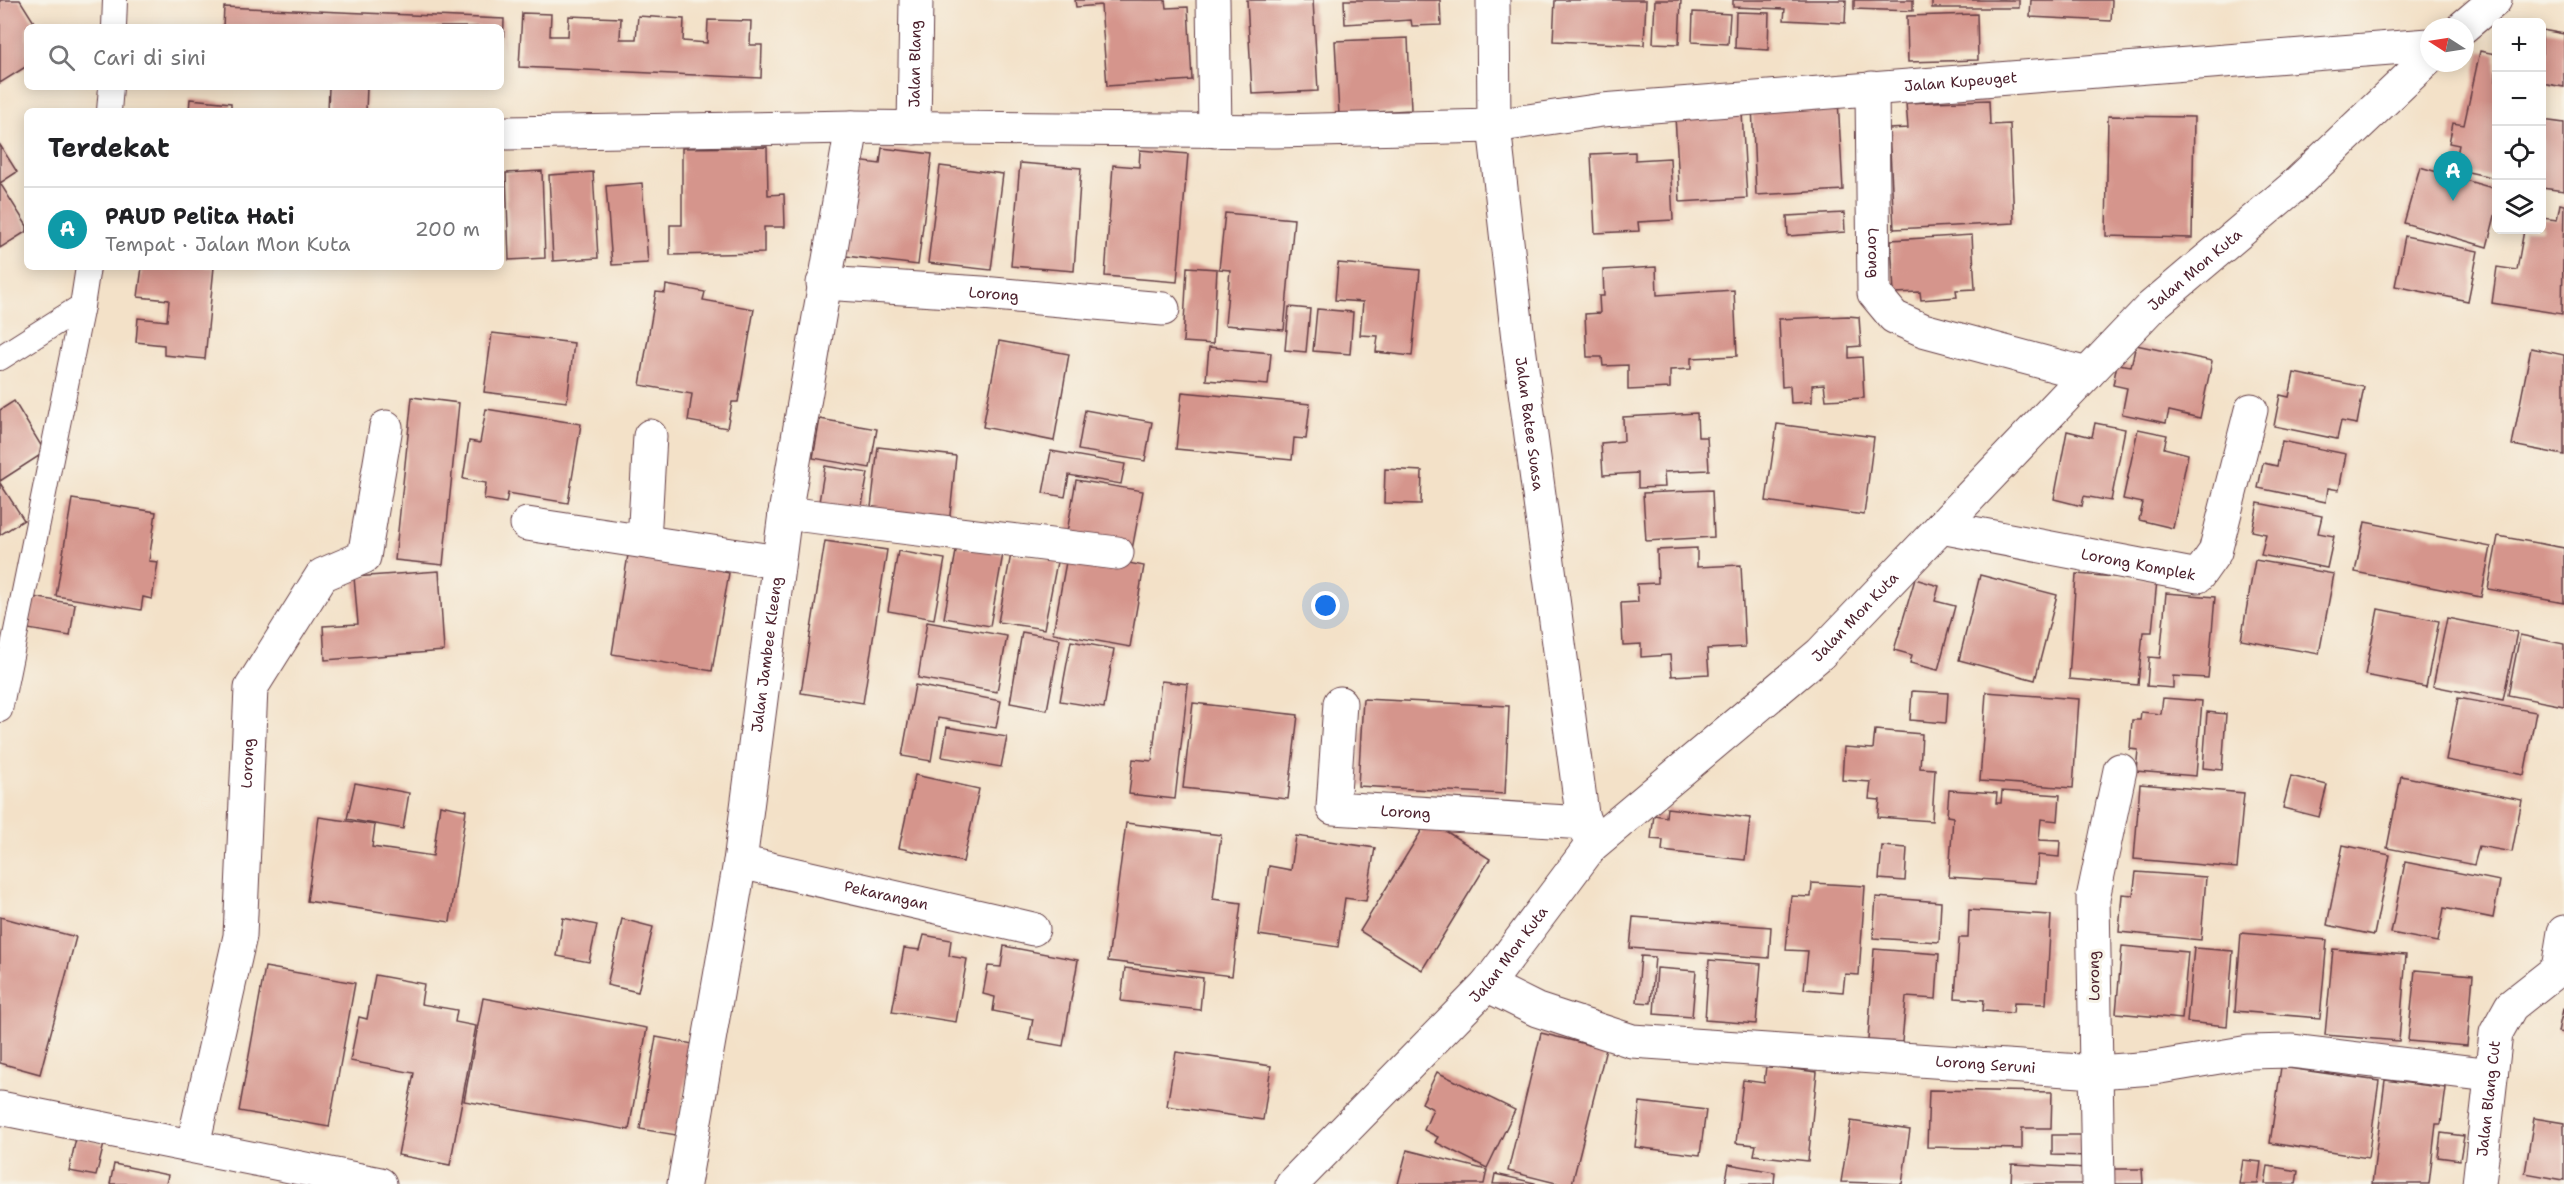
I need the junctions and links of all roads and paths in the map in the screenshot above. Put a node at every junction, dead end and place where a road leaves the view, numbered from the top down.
1 (115, 0) edge
2 (916, 0) edge
3 (1213, 0) edge
4 (1492, 0) edge
5 (2495, 0) edge
6 (2474, 18) edge
7 (114, 24) edge
8 (2420, 46) edge
9 (2420, 67) edge
10 (1872, 88) junction
11 (111, 90) edge
12 (109, 108) edge
13 (1494, 126) junction
14 (852, 127) junction
15 (914, 128) junction
16 (1215, 131) junction
17 (507, 133) dead end
18 (88, 270) edge
19 (823, 284) junction
20 (82, 306) junction
21 (1163, 309) dead end
22 (0, 358) edge
23 (2087, 374) junction
24 (2251, 410) dead end
25 (386, 427) dead end
26 (650, 436) dead end
27 (785, 513) junction
28 (527, 524) dead end
29 (1941, 527) junction
30 (644, 541) junction
31 (1117, 553) dead end
32 (778, 562) junction
33 (1340, 703) dead end
34 (0, 710) edge
35 (2120, 770) dead end
36 (1588, 834) junction
37 (740, 862) junction
38 (1034, 929) dead end
39 (2564, 932) edge
40 (2561, 969) edge
41 (1487, 985) junction
42 (2096, 1072) junction
43 (2491, 1075) junction
44 (0, 1108) edge
45 (193, 1145) junction
46 (380, 1184) edge
47 (684, 1184) edge
48 (1292, 1184) edge
49 (2098, 1184) edge
50 (2480, 1184) edge

1 - 7 lane
2 - 15 street, Jalan Blang
3 - 16 street
4 - 13 street, Jalan Batee Suasa
5 - 6 street
8 - 10 street, Jalan Kupeuget
9 - 23 street, Jalan Mon Kuta
10 - 13 street, Jalan Kupeuget
10 - 23 street, Lorong
11 - 12 lane
13 - 16 street, Jalan Kupeuget
13 - 36 street, Jalan Batee Suasa
14 - 15 street, Jalan Kupeuget
14 - 17 street, Jalan Kupeuget
14 - 19 street, Jalan Jambee Kleeng
15 - 16 street, Jalan Kupeuget
18 - 20 lane
19 - 21 street, Lorong
19 - 27 street, Jalan Jambee Kleeng
20 - 22 lane
20 - 34 lane
23 - 29 street, Jalan Mon Kuta
24 - 29 street, Lorong Komplek
25 - 45 street, Lorong
26 - 30 street
27 - 31 street
27 - 32 street, Jalan Jambee Kleeng
28 - 30 street
29 - 36 street, Jalan Mon Kuta
30 - 32 street
32 - 37 street, Jalan Jambee Kleeng
33 - 36 street, Lorong
35 - 42 street, Lorong
36 - 41 street, Jalan Mon Kuta
37 - 38 street, Pekarangan
37 - 47 street, Jalan Jambee Kleeng
39 - 40 street, Jalan Blang Cut
40 - 43 street, Jalan Blang Cut
41 - 42 street, Lorong Seruni
41 - 48 street, Jalan Mon Kuta
42 - 43 street, Lorong Seruni
42 - 49 street, Lorong
43 - 50 street, Jalan Blang Cut
44 - 45 street
45 - 46 street

